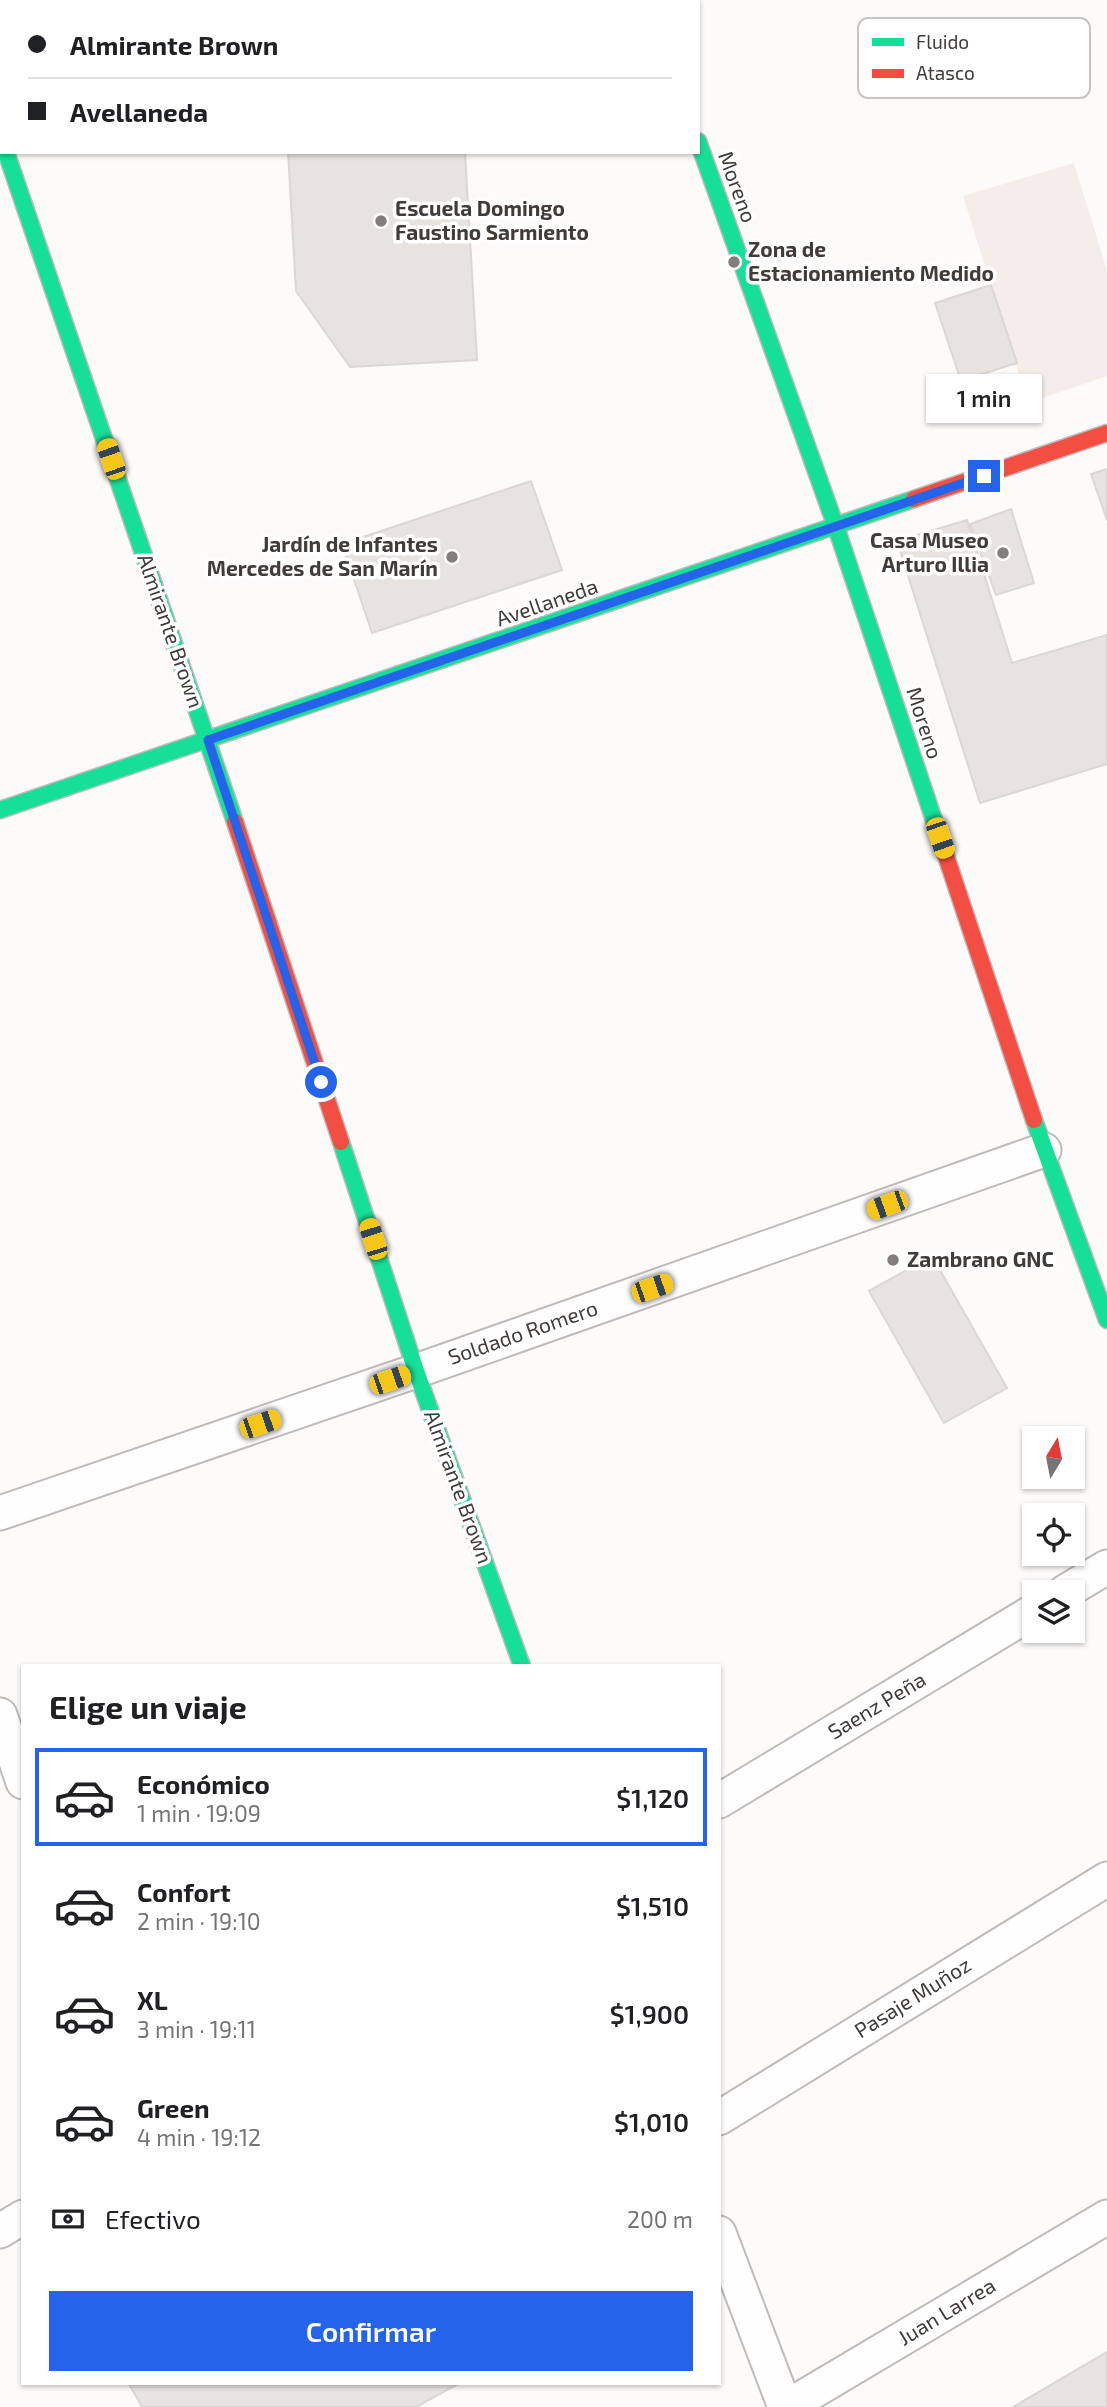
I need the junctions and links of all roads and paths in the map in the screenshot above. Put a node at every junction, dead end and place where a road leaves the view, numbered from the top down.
1 (700, 147) edge
2 (7, 154) edge
3 (1107, 433) edge
4 (836, 527) junction
5 (208, 740) junction
6 (0, 810) edge
7 (1044, 1150) junction
8 (1107, 1320) edge
9 (416, 1371) junction
10 (0, 1513) edge
11 (1107, 1567) edge
12 (1085, 1580) edge
13 (1022, 1618) edge
14 (522, 1664) edge
15 (0, 1715) edge
16 (21, 1776) edge
17 (721, 1800) edge
18 (1107, 1879) edge
19 (721, 2117) edge
20 (1107, 2217) edge
21 (21, 2218) edge
22 (0, 2231) edge
23 (721, 2238) edge
24 (786, 2407) edge

1 - 4 street, Moreno
2 - 5 street, Almirante Brown
3 - 4 street, Avellaneda
4 - 5 street, Avellaneda
4 - 7 street, Moreno
5 - 6 street, Avellaneda
5 - 9 street, Almirante Brown
7 - 8 street, Moreno
7 - 9 street, Soldado Romero
9 - 10 street, Soldado Romero
9 - 14 street, Almirante Brown
11 - 12 street
13 - 17 street, Saenz Peña
15 - 16 street
18 - 19 street, Pasaje Muñoz
20 - 24 street, Juan Larrea
21 - 22 street
23 - 24 street

